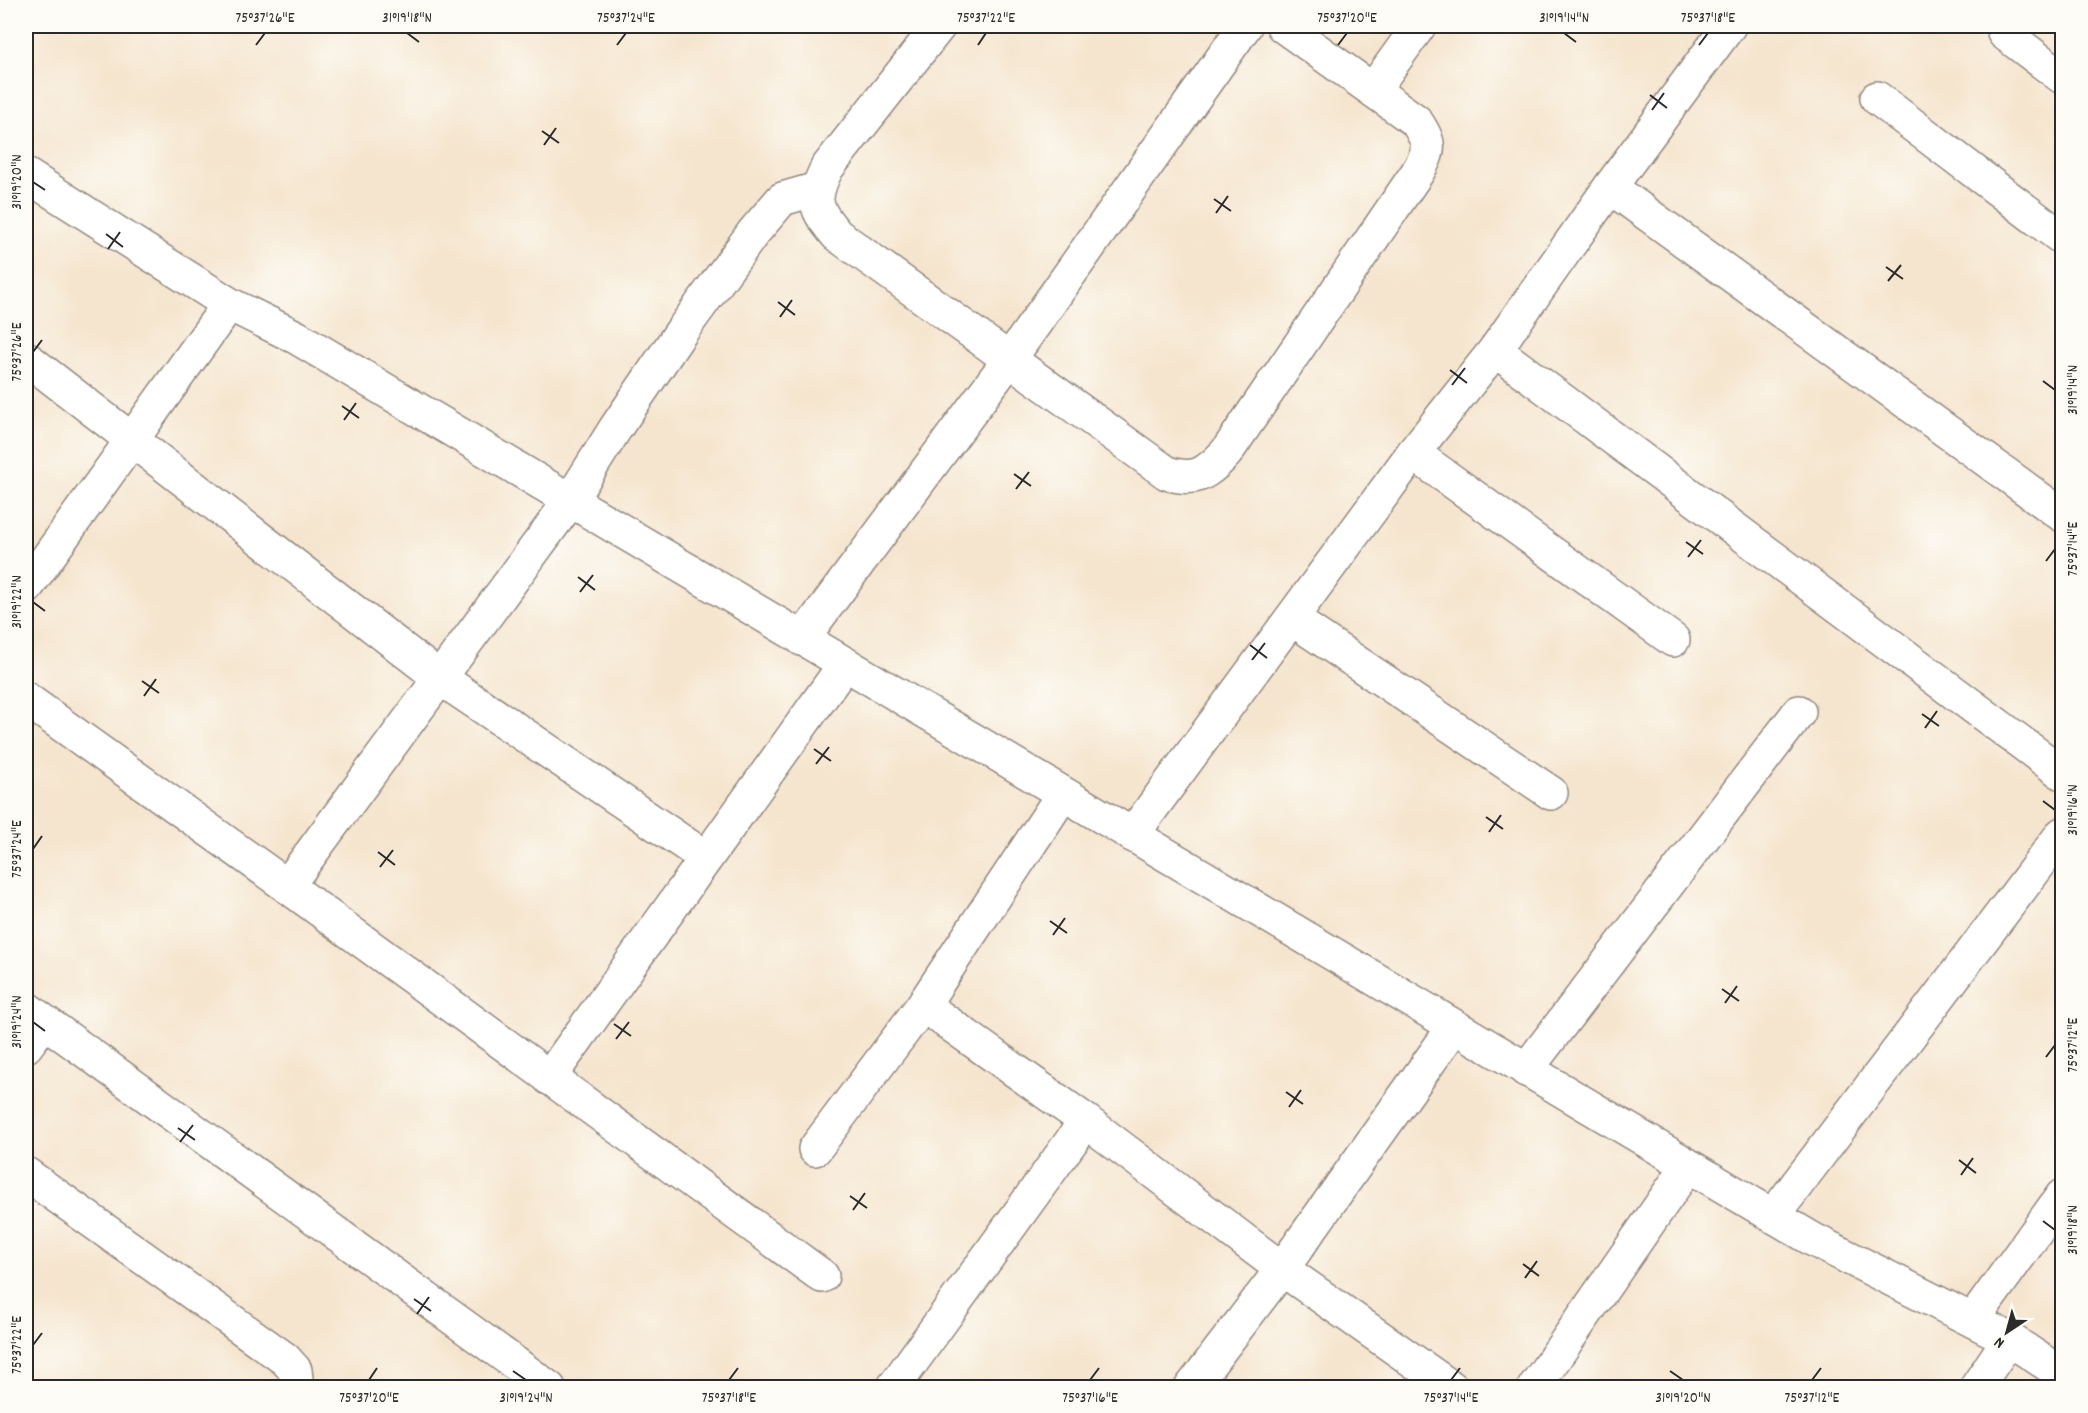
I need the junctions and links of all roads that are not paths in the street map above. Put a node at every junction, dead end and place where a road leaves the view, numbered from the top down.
1 (939, 26) edge
2 (1245, 26) edge
3 (1283, 26) edge
4 (1419, 26) edge
5 (1729, 26) edge
6 (2004, 33) dead end
7 (2062, 77) edge
8 (1373, 90) junction
9 (1876, 98) dead end
10 (26, 175) edge
11 (1611, 187) junction
12 (817, 189) junction
13 (2062, 238) edge
14 (229, 304) junction
15 (1495, 350) junction
16 (26, 358) edge
17 (1009, 360) junction
18 (132, 441) junction
19 (1413, 453) junction
20 (570, 501) junction
21 (2062, 515) edge
22 (26, 588) edge
23 (1292, 619) junction
24 (802, 639) junction
25 (1672, 640) dead end
26 (845, 664) junction
27 (440, 678) junction
28 (26, 699) edge
29 (1799, 712) dead end
30 (2062, 773) edge
31 (1551, 793) dead end
32 (1063, 794) junction
33 (2062, 834) edge
34 (1132, 835) junction
35 (706, 858) junction
36 (286, 886) junction
37 (923, 1005) junction
38 (32, 1026) edge
39 (1454, 1027) junction
40 (1526, 1070) junction
41 (549, 1078) junction
42 (1086, 1121) junction
43 (815, 1149) dead end
44 (1689, 1166) junction
45 (26, 1174) edge
46 (2062, 1196) edge
47 (1773, 1216) junction
48 (1282, 1269) junction
49 (822, 1276) dead end
50 (1973, 1320) junction
51 (2009, 1339) junction
52 (2062, 1374) edge
53 (297, 1388) edge
54 (549, 1388) edge
55 (892, 1388) edge
56 (1191, 1388) edge
57 (1452, 1388) edge
58 (1534, 1388) edge
59 (1976, 1388) edge

1 - 12 street
2 - 17 street
3 - 8 street
4 - 8 street
5 - 11 street
6 - 7 street
8 - 17 street
9 - 13 street
10 - 14 street
11 - 15 street
11 - 21 street
12 - 17 street
12 - 20 street
14 - 18 street
14 - 20 street
15 - 19 street
15 - 30 street
16 - 18 street
17 - 24 street
18 - 22 street
18 - 27 street
19 - 23 street
19 - 25 street
20 - 24 street
20 - 27 street
23 - 31 street
23 - 34 street
24 - 26 street
26 - 32 street
26 - 35 street
27 - 35 street
27 - 36 street
28 - 36 street
29 - 40 street
32 - 34 street
32 - 37 street
33 - 47 street
34 - 39 street
35 - 41 street
36 - 41 street
37 - 42 street
37 - 43 street
38 - 54 street
39 - 40 street
39 - 48 street
40 - 44 street
41 - 49 street
42 - 48 street
42 - 55 street
44 - 47 street
44 - 58 street
45 - 53 street
46 - 50 street
47 - 50 street
48 - 56 street
48 - 57 street
50 - 51 street
51 - 52 street
51 - 59 street

